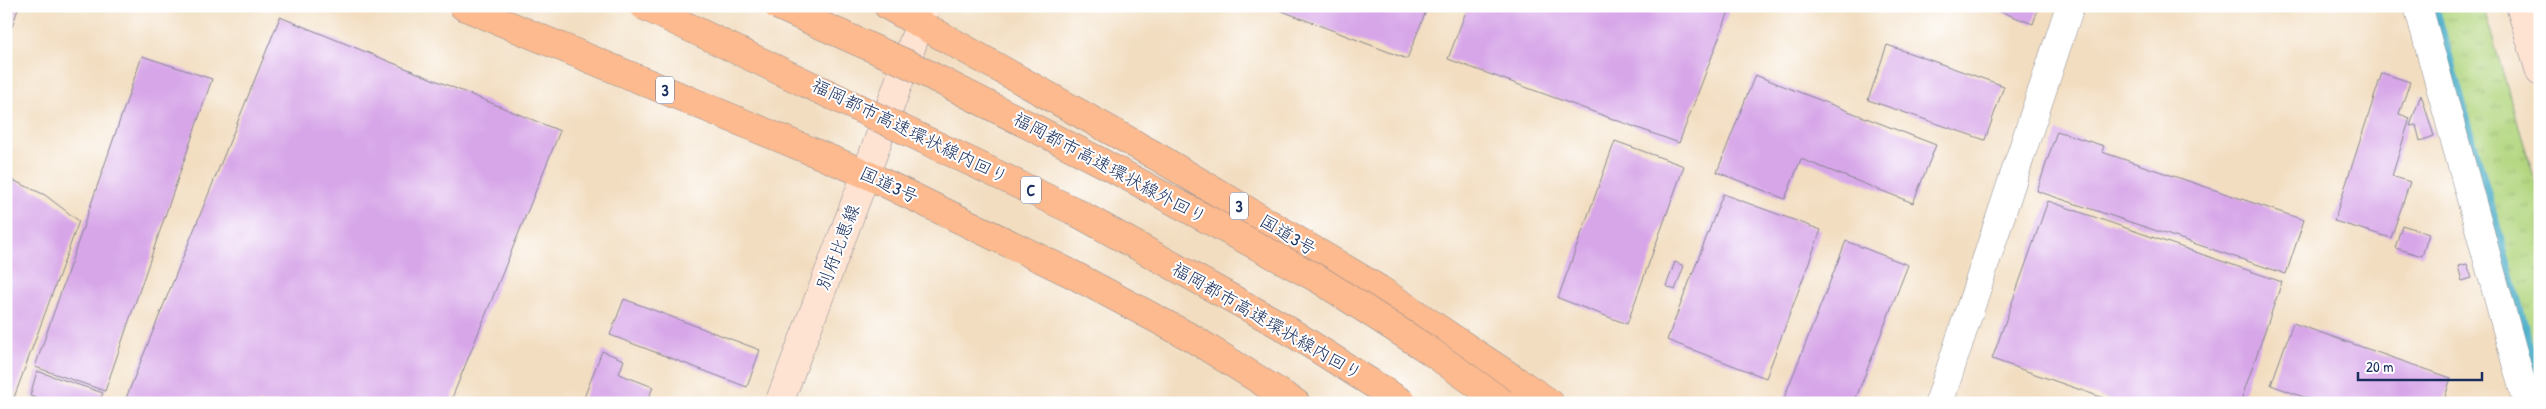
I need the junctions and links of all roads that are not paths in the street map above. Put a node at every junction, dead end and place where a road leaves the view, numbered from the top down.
1 (463, 6) edge
2 (644, 6) edge
3 (778, 6) edge
4 (888, 6) edge
5 (2070, 6) edge
6 (2418, 6) edge
7 (2520, 6) edge
8 (482, 12) edge
9 (923, 16) edge
10 (2540, 72) edge
11 (866, 174) junction
12 (779, 403) edge
13 (1296, 403) edge
14 (1403, 403) edge
15 (1503, 403) edge
16 (1550, 403) edge
17 (1939, 403) edge
18 (2527, 403) edge

1 - 8 highway, 国道3号 / 3
2 - 14 highway, 福岡都市高速環状線内回り / C, bridge
3 - 15 highway, 福岡都市高速環状線外回り, bridge
4 - 9 highway, 国道3号 / 3
5 - 17 street
6 - 18 street
7 - 10 main road
8 - 11 highway, 国道3号 / 3
9 - 11 main road, 別府比恵線
9 - 16 highway, 国道3号 / 3
11 - 12 main road, 別府比恵線
11 - 13 highway, 国道3号 / 3

